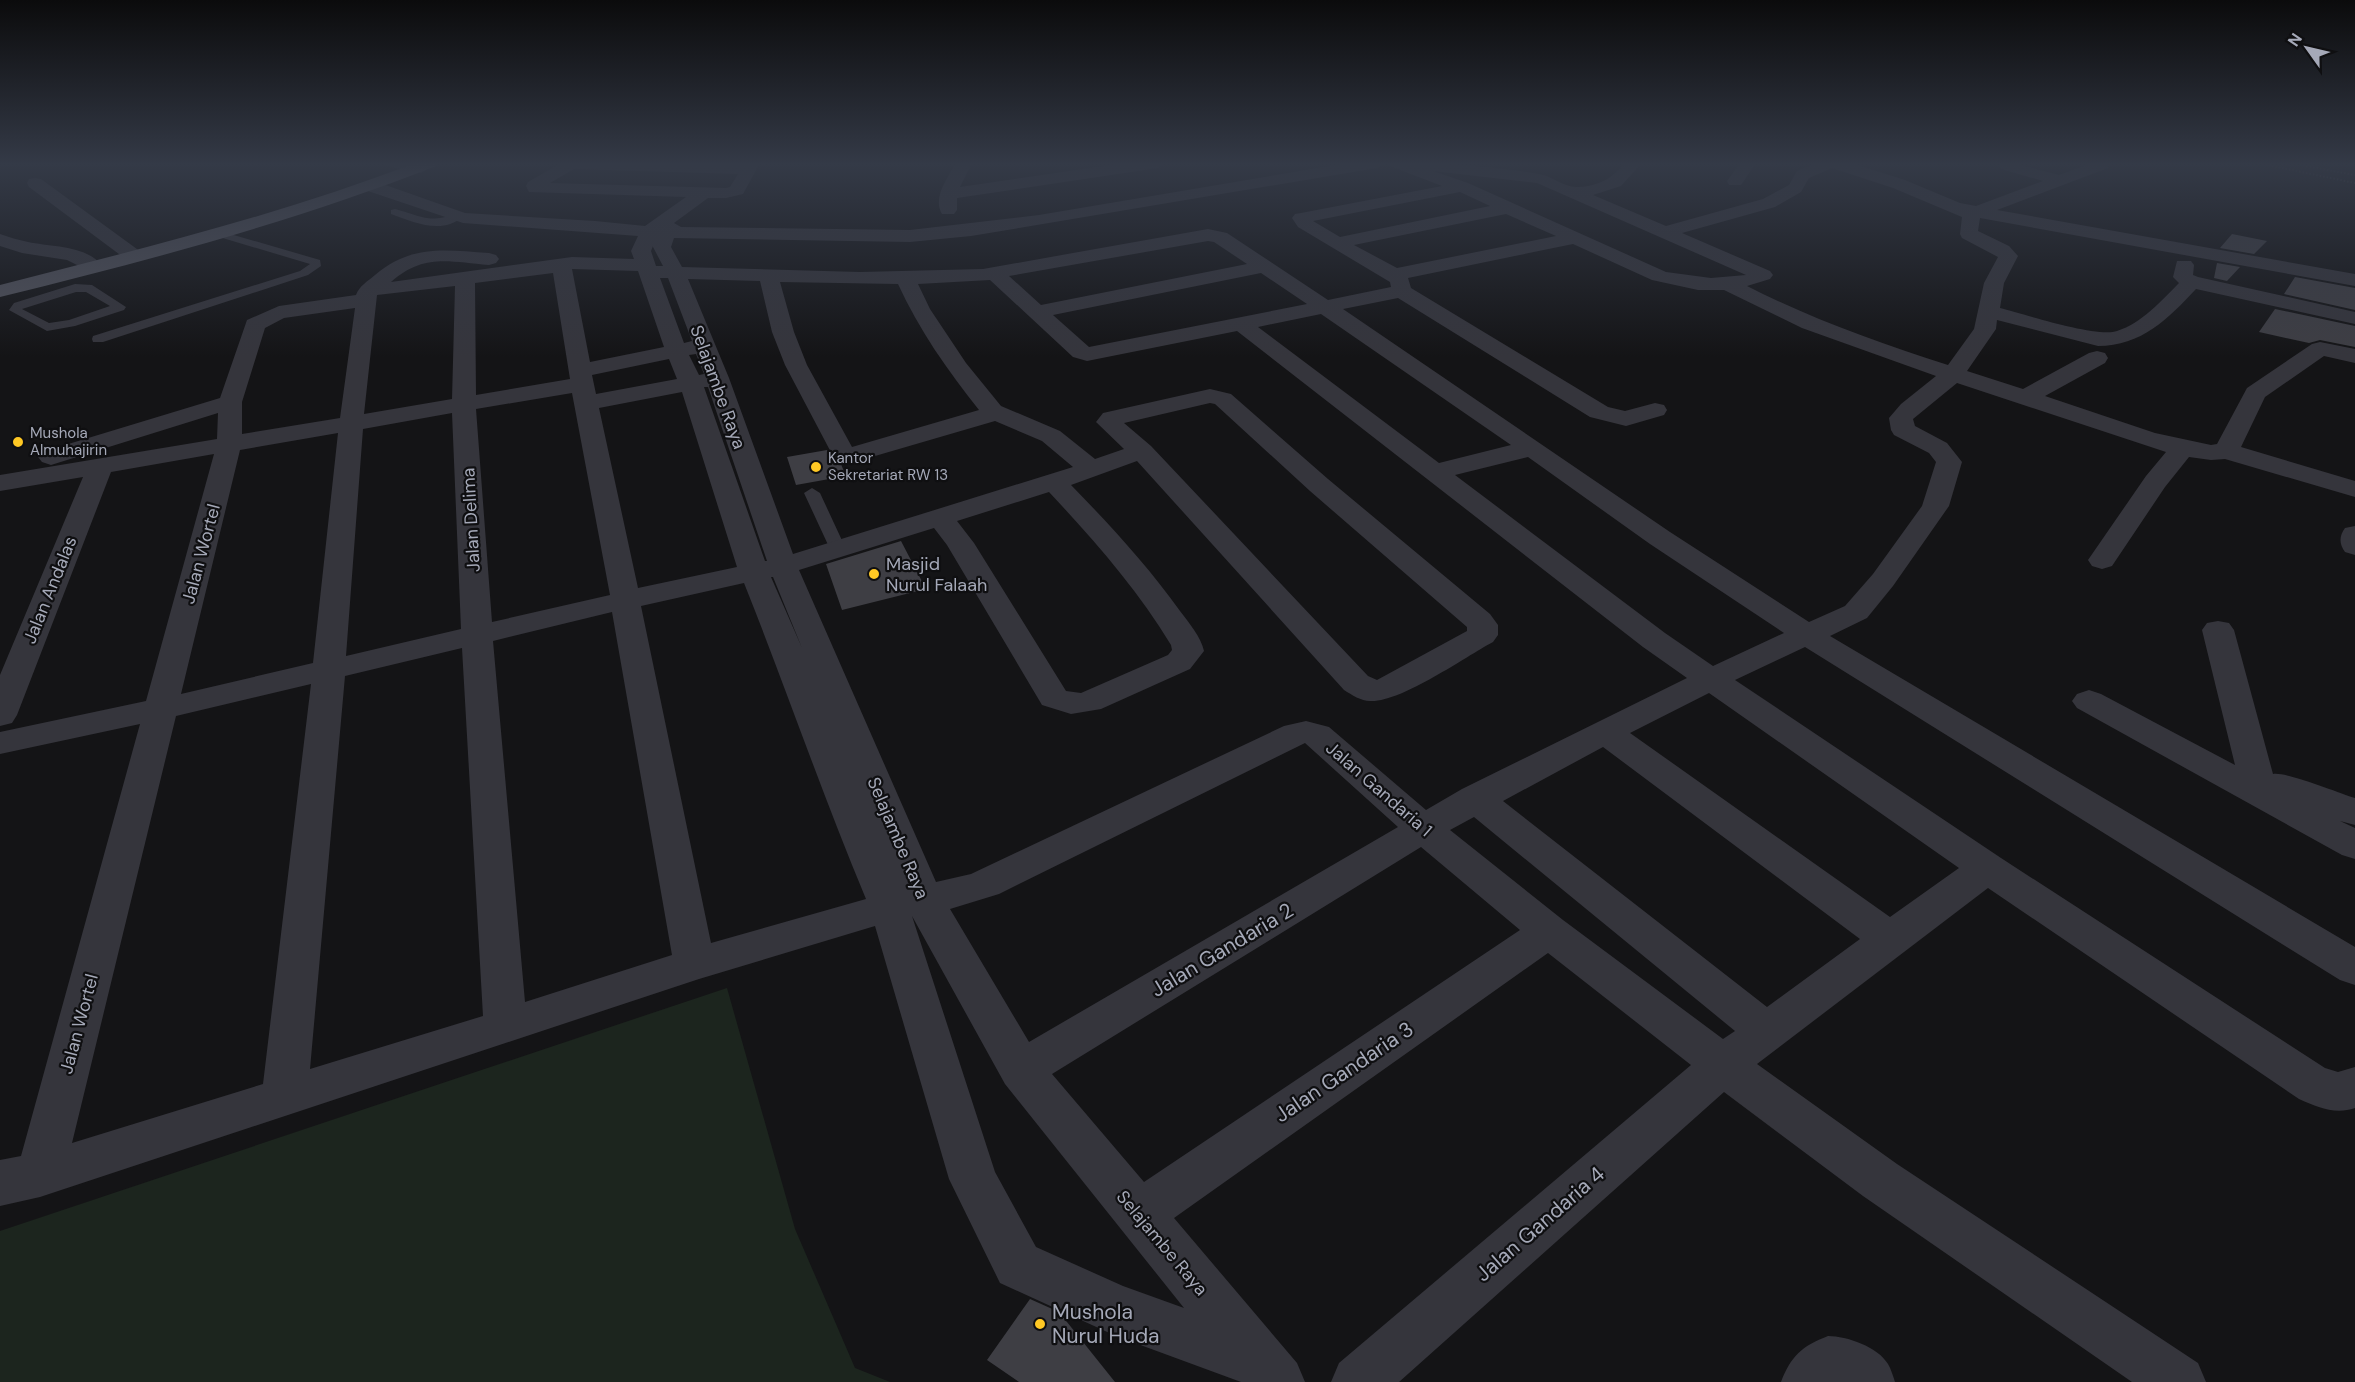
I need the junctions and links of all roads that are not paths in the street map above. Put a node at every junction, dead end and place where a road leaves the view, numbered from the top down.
1 (95, 227) edge
2 (240, 227) edge
3 (647, 227) edge
4 (937, 227) edge
5 (987, 227) edge
6 (1311, 227) edge
7 (1413, 227) edge
8 (1551, 227) edge
9 (1654, 227) edge
10 (1681, 227) edge
11 (1970, 227) edge
12 (2061, 227) edge
13 (664, 228) junction
14 (1665, 232) junction
15 (935, 233) junction
16 (220, 234) junction
17 (1574, 238) junction
18 (0, 240) edge
19 (1337, 243) junction
20 (2185, 249) junction
21 (134, 256) junction
22 (566, 265) junction
23 (93, 267) junction
24 (1262, 267) junction
25 (657, 270) junction
26 (980, 275) junction
27 (769, 277) junction
28 (465, 278) junction
29 (944, 278) junction
30 (906, 279) junction
31 (2355, 280) edge
32 (2191, 282) junction
33 (1397, 283) junction
34 (26, 284) junction
35 (1728, 285) junction
36 (0, 291) edge
37 (52, 294) junction
38 (367, 296) junction
39 (1325, 307) junction
40 (1988, 311) junction
41 (1038, 312) junction
42 (2355, 318) edge
43 (1241, 324) junction
44 (98, 339) dead end
45 (689, 349) junction
46 (2355, 356) edge
47 (2097, 358) dead end
48 (1952, 375) junction
49 (704, 380) junction
50 (583, 386) junction
51 (2025, 397) junction
52 (230, 402) junction
53 (464, 405) junction
54 (1655, 410) dead end
55 (992, 411) junction
56 (351, 424) junction
57 (229, 445) junction
58 (1532, 448) junction
59 (2184, 448) junction
60 (2226, 451) junction
61 (1116, 460) junction
62 (100, 466) junction
63 (1434, 472) junction
64 (0, 476) edge
65 (1054, 482) junction
66 (0, 483) edge
67 (2355, 489) edge
68 (812, 493) dead end
69 (941, 518) junction
70 (2355, 534) edge
71 (2355, 546) edge
72 (838, 549) junction
73 (2102, 560) dead end
74 (783, 566) junction
75 (754, 573) junction
76 (626, 600) junction
77 (2218, 630) dead end
78 (477, 635) junction
79 (1807, 635) junction
80 (329, 669) junction
81 (1711, 679) junction
82 (2089, 701) dead end
83 (161, 709) junction
84 (0, 715) edge
85 (1605, 732) junction
86 (0, 743) edge
87 (2257, 786) junction
88 (2355, 812) edge
89 (1450, 813) junction
90 (2355, 845) edge
91 (1987, 868) junction
92 (906, 902) junction
93 (1549, 931) junction
94 (1890, 939) junction
95 (695, 964) junction
96 (2355, 968) edge
97 (505, 1027) junction
98 (1766, 1031) junction
99 (1723, 1065) junction
100 (1021, 1070) junction
101 (2355, 1087) edge
102 (284, 1098) junction
103 (20, 1179) edge
104 (1138, 1214) junction
105 (1270, 1372) edge
106 (1358, 1382) edge
107 (1808, 1382) edge
108 (1868, 1382) edge
109 (2179, 1382) edge

1 - 21 street
2 - 16 main road
3 - 13 street
4 - 15 street
5 - 15 street
6 - 19 street
7 - 19 street
8 - 17 street
9 - 14 street
10 - 14 street
11 - 40 street
12 - 20 street
13 - 15 street
13 - 25 street
14 - 35 street
15 - 29 street
16 - 21 main road
16 - 44 lane
17 - 33 street
17 - 35 street
18 - 23 street
19 - 33 street
20 - 31 street
20 - 32 street
21 - 23 main road
22 - 25 street, Jalan Wortel
22 - 28 street, Jalan Wortel
22 - 38 street
22 - 50 street
23 - 34 main road
24 - 26 street, Jalan Wortel
24 - 39 street, Jalan Wortel
24 - 41 street
25 - 27 street, Jalan Wortel
25 - 45 street
26 - 29 street, Jalan Wortel
26 - 41 street
27 - 30 street, Jalan Wortel
27 - 55 street
28 - 38 street, Jalan Wortel
28 - 53 street, Jalan Delima
29 - 30 street, Jalan Wortel
30 - 55 street
32 - 40 street
32 - 42 street
33 - 39 street
33 - 54 street
34 - 36 main road
34 - 37 lane
35 - 48 street
37 - 37 lane
38 - 52 street, Jalan Wortel
38 - 56 street
39 - 43 street
39 - 58 street, Jalan Wortel
40 - 48 street
41 - 43 street
43 - 63 street
45 - 49 street
45 - 50 street
46 - 60 street
47 - 51 street
48 - 51 street
48 - 79 street, Jalan Gandaria 2
49 - 50 street
49 - 74 street, Selajambe Raya
49 - 75 street
50 - 53 street
50 - 76 street
51 - 59 street
52 - 57 street, Jalan Wortel
52 - 64 street
53 - 56 street
53 - 78 street, Jalan Delima
55 - 61 street
56 - 57 street
56 - 80 street
57 - 62 street
57 - 83 street, Jalan Wortel
58 - 63 street
58 - 79 street, Jalan Wortel
59 - 60 street
59 - 73 street
60 - 67 street
61 - 61 street
61 - 65 street
62 - 66 street
62 - 84 street, Jalan Andalas
63 - 81 street
65 - 69 street
65 - 69 street
68 - 72 lane
69 - 72 street
70 - 71 street
72 - 74 street
74 - 75 street
74 - 92 street, Selajambe Raya
75 - 76 street
75 - 92 street
76 - 78 street
76 - 95 street
77 - 87 street
78 - 80 street
78 - 97 street, Jalan Delima
79 - 81 street, Jalan Gandaria 2
79 - 96 street, Jalan Wortel
80 - 83 street
80 - 102 street
81 - 85 street, Jalan Gandaria 2
81 - 91 street
82 - 87 street
83 - 86 street
83 - 103 street, Jalan Wortel
85 - 89 street, Jalan Gandaria 2
85 - 94 street
87 - 88 street
87 - 90 street
89 - 92 street, Jalan Gandaria 1
89 - 93 street, Jalan Gandaria 1
89 - 98 street
89 - 100 street, Jalan Gandaria 2
91 - 94 street, Jalan Gandaria 4
91 - 101 street
92 - 95 street, Jalan Gandaria 1
92 - 100 street, Selajambe Raya
92 - 105 street
93 - 99 street, Jalan Gandaria 1
93 - 104 street, Jalan Gandaria 3
94 - 98 street, Jalan Gandaria 4
95 - 97 street, Jalan Gandaria 1
97 - 102 street, Jalan Gandaria 1
98 - 99 street, Jalan Gandaria 4
99 - 106 street, Jalan Gandaria 4
99 - 109 street, Jalan Gandaria 1
100 - 104 street, Selajambe Raya
102 - 103 street, Jalan Gandaria 1
104 - 105 street, Selajambe Raya
107 - 108 street

